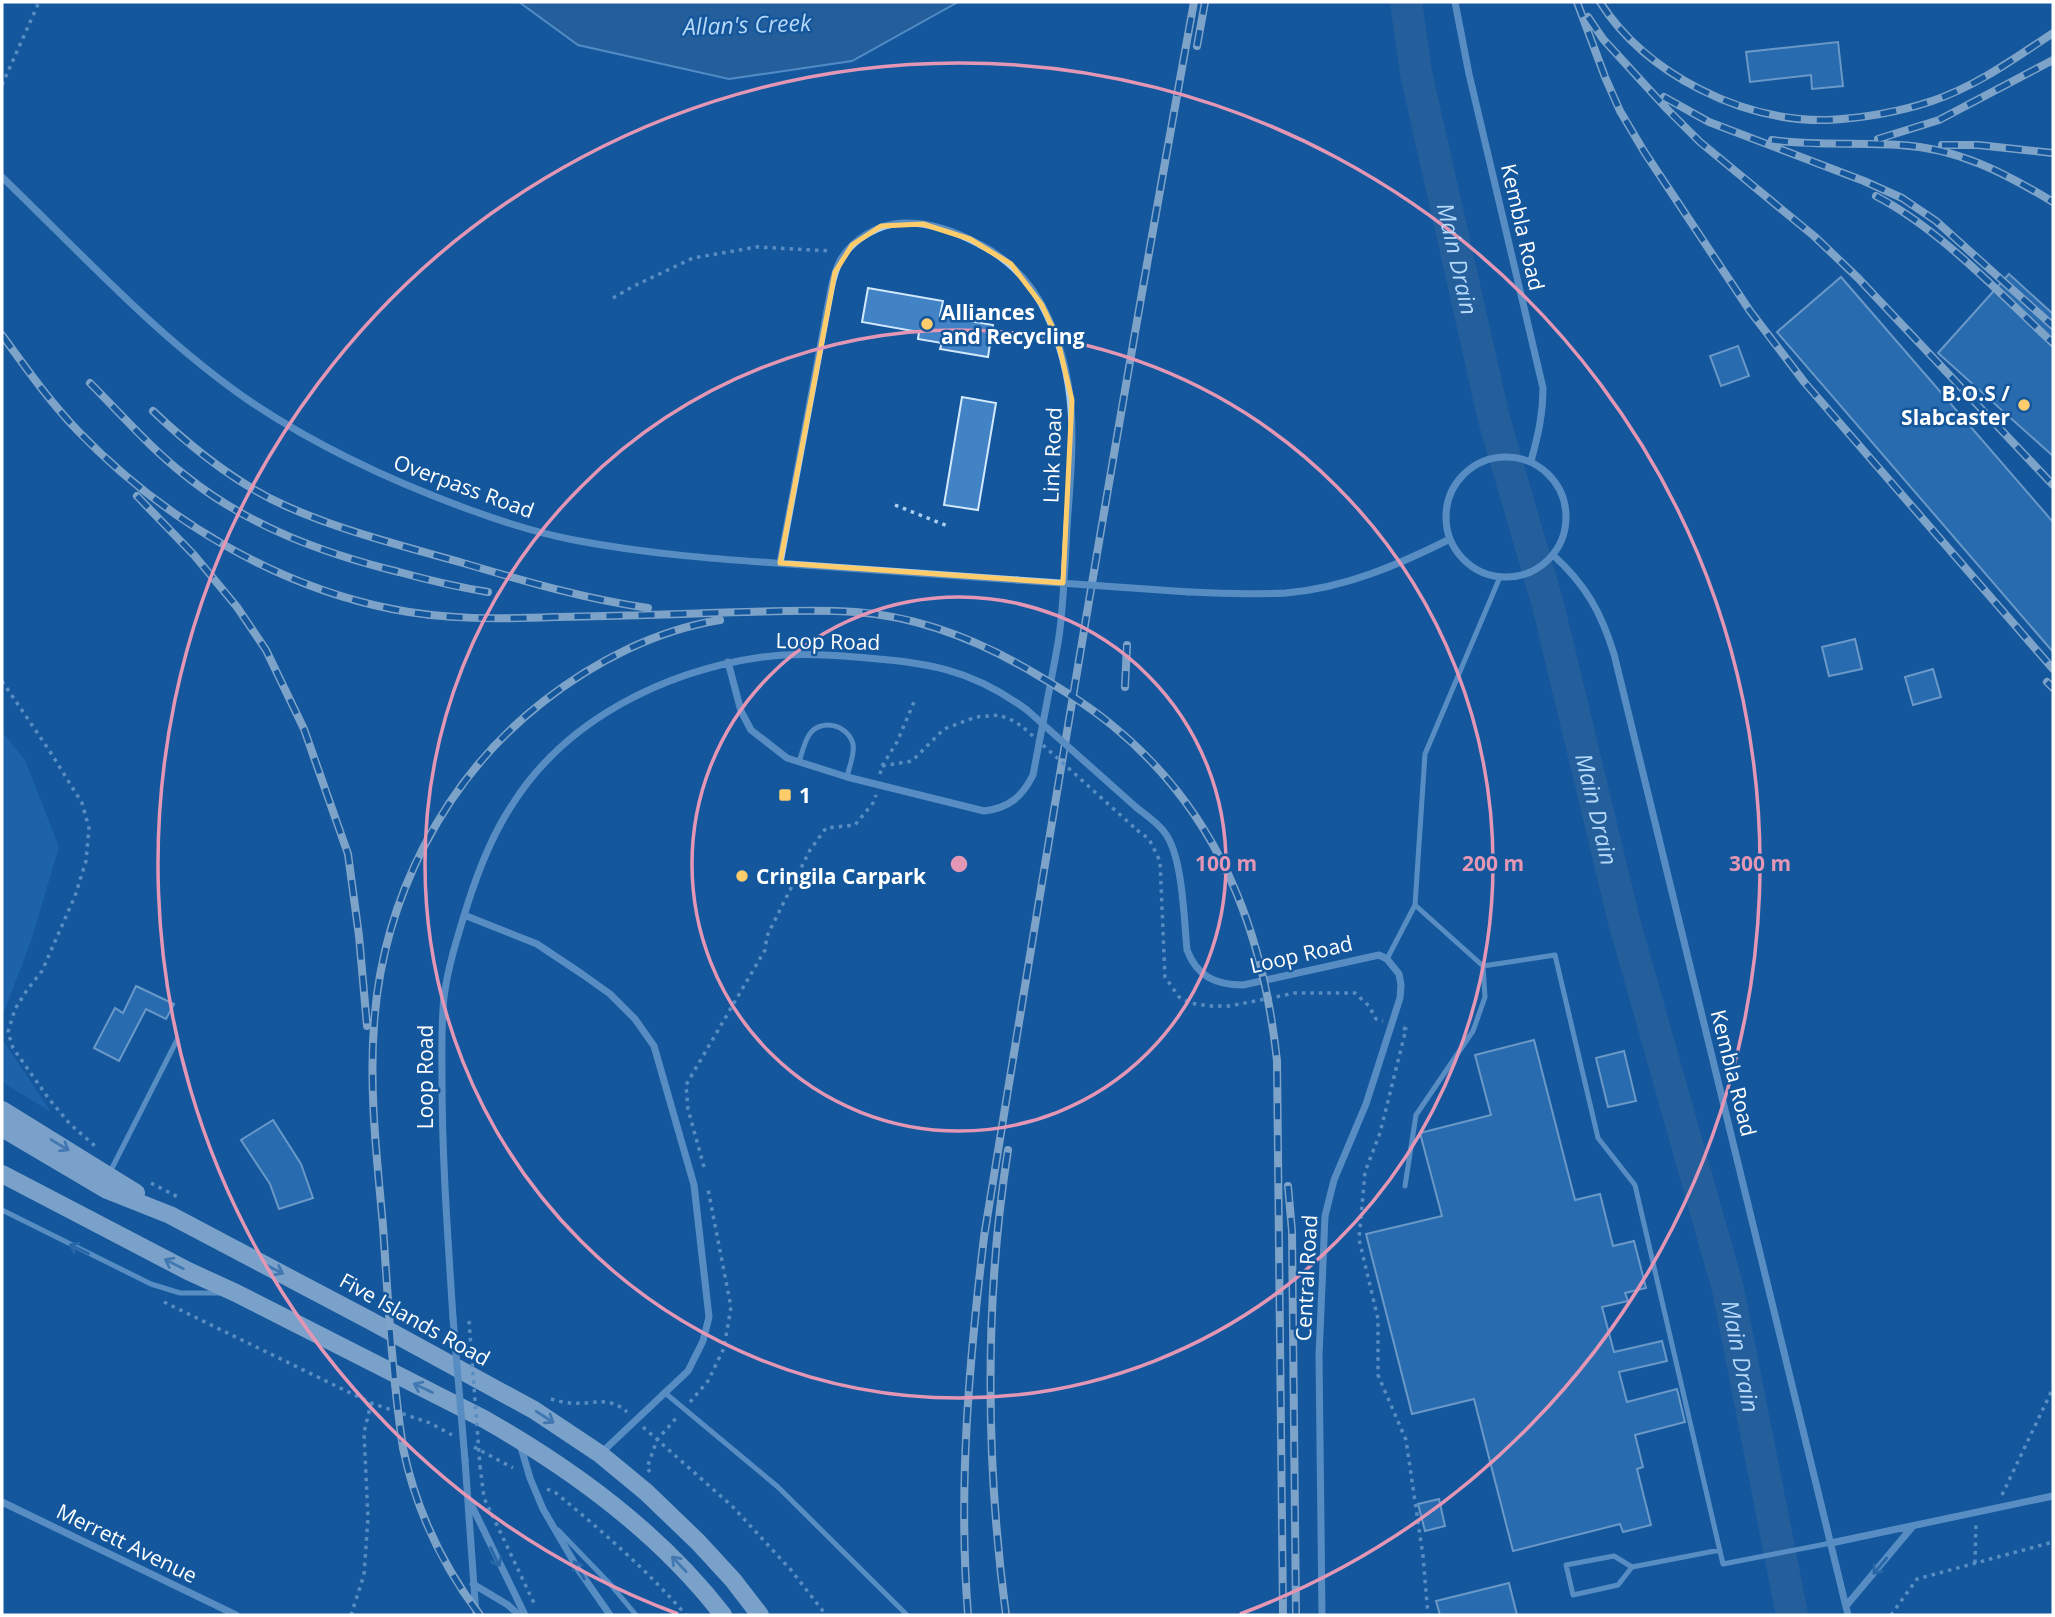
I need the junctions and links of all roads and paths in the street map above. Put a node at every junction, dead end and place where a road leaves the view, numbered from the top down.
1 (39, 2) edge
2 (1455, 2) edge
3 (2, 68) edge
4 (8, 71) junction
5 (2, 85) edge
6 (2, 177) edge
7 (847, 251) junction
8 (613, 298) dead end
9 (1531, 461) junction
10 (895, 505) dead end
11 (950, 527) dead end
12 (1450, 539) junction
13 (1553, 555) junction
14 (780, 563) junction
15 (1500, 577) junction
16 (728, 662) junction
17 (2, 681) edge
18 (914, 702) dead end
19 (799, 762) junction
20 (882, 766) junction
21 (847, 777) junction
22 (879, 784) junction
23 (1137, 830) dead end
24 (1415, 905) junction
25 (464, 915) junction
26 (765, 950) dead end
27 (1387, 959) junction
28 (1483, 966) junction
29 (177, 1040) dead end
30 (2, 1110) edge
31 (2, 1128) edge
32 (112, 1169) junction
33 (2, 1174) edge
34 (152, 1183) dead end
35 (1405, 1186) dead end
36 (188, 1203) dead end
37 (2, 1210) edge
38 (170, 1215) junction
39 (236, 1293) junction
40 (162, 1301) dead end
41 (469, 1321) dead end
42 (471, 1355) dead end
43 (481, 1360) dead end
44 (2053, 1388) edge
45 (664, 1392) junction
46 (550, 1399) dead end
47 (371, 1404) junction
48 (636, 1419) junction
49 (453, 1435) dead end
50 (517, 1437) junction
51 (464, 1441) dead end
52 (600, 1454) junction
53 (530, 1478) junction
54 (2002, 1495) dead end
55 (2053, 1496) edge
56 (468, 1497) junction
57 (2, 1502) edge
58 (1976, 1512) junction
59 (551, 1522) junction
60 (1914, 1526) junction
61 (2053, 1542) edge
62 (1830, 1543) junction
63 (1720, 1550) junction
64 (1975, 1563) junction
65 (1632, 1567) junction
66 (473, 1584) junction
67 (1846, 1606) junction
68 (535, 1607) dead end
69 (236, 1615) edge
70 (351, 1615) edge
71 (476, 1615) edge
72 (519, 1615) edge
73 (525, 1615) edge
74 (610, 1615) edge
75 (636, 1615) edge
76 (686, 1615) edge
77 (723, 1615) edge
78 (760, 1615) edge
79 (826, 1615) edge
80 (907, 1615) edge
81 (1322, 1615) edge
82 (1848, 1615) edge
83 (1891, 1615) edge

1 - 4 path
2 - 9 street, Kembla Road
3 - 4 path
4 - 5 path
6 - 14 street, Overpass Road
7 - 8 path
7 - 14 street, Link Road
7 - 22 street, Link Road
9 - 12 street
9 - 13 street
10 - 11 path
12 - 14 street, Overpass Road, bridge
12 - 15 street
13 - 15 street
13 - 62 street, Kembla Road
15 - 24 lane
16 - 19 street, Link Road
16 - 25 street, Loop Road
16 - 27 street, Loop Road, bridge
17 - 32 path
18 - 20 path
19 - 21 street, Link Road
19 - 21 lane
20 - 22 path
20 - 23 path, bridge
21 - 22 street, Link Road
22 - 26 path
24 - 27 lane
24 - 28 lane
25 - 45 street
25 - 56 street, Loop Road, bridge
27 - 81 street, Central Road
28 - 35 lane
28 - 63 lane
29 - 32 lane
30 -> 32 main road
31 - 38 main road, Five Islands Road
32 - 38 main road
39 -> 33 main road
34 - 36 path
39 -> 37 lane
38 -> 52 main road, Five Islands Road
50 -> 39 main road
40 - 47 path
41 - 68 path, bridge
42 - 43 path
44 - 54 path
45 - 48 street
45 - 80 lane
46 - 48 path
47 - 49 path
47 - 70 path
48 - 52 street
48 - 79 path
50 - 53 street
77 -> 50 main road
51 - 53 path
52 - 78 main road, Five Islands Road
53 - 59 street
53 - 76 path
55 - 58 street
56 - 66 street, Loop Road
56 -> 73 street, Loop Road
57 - 69 street, Merrett Avenue
58 - 60 street
58 - 64 path
74 -> 59 street
59 - 75 lane
60 - 62 street
60 -> 67 street
61 - 64 path
62 - 63 lane
62 - 67 street, Kembla Road
63 - 65 lane
64 - 83 path
65 - 65 lane
66 - 71 street, Loop Road
66 - 72 street
67 - 82 street, Kembla Road

